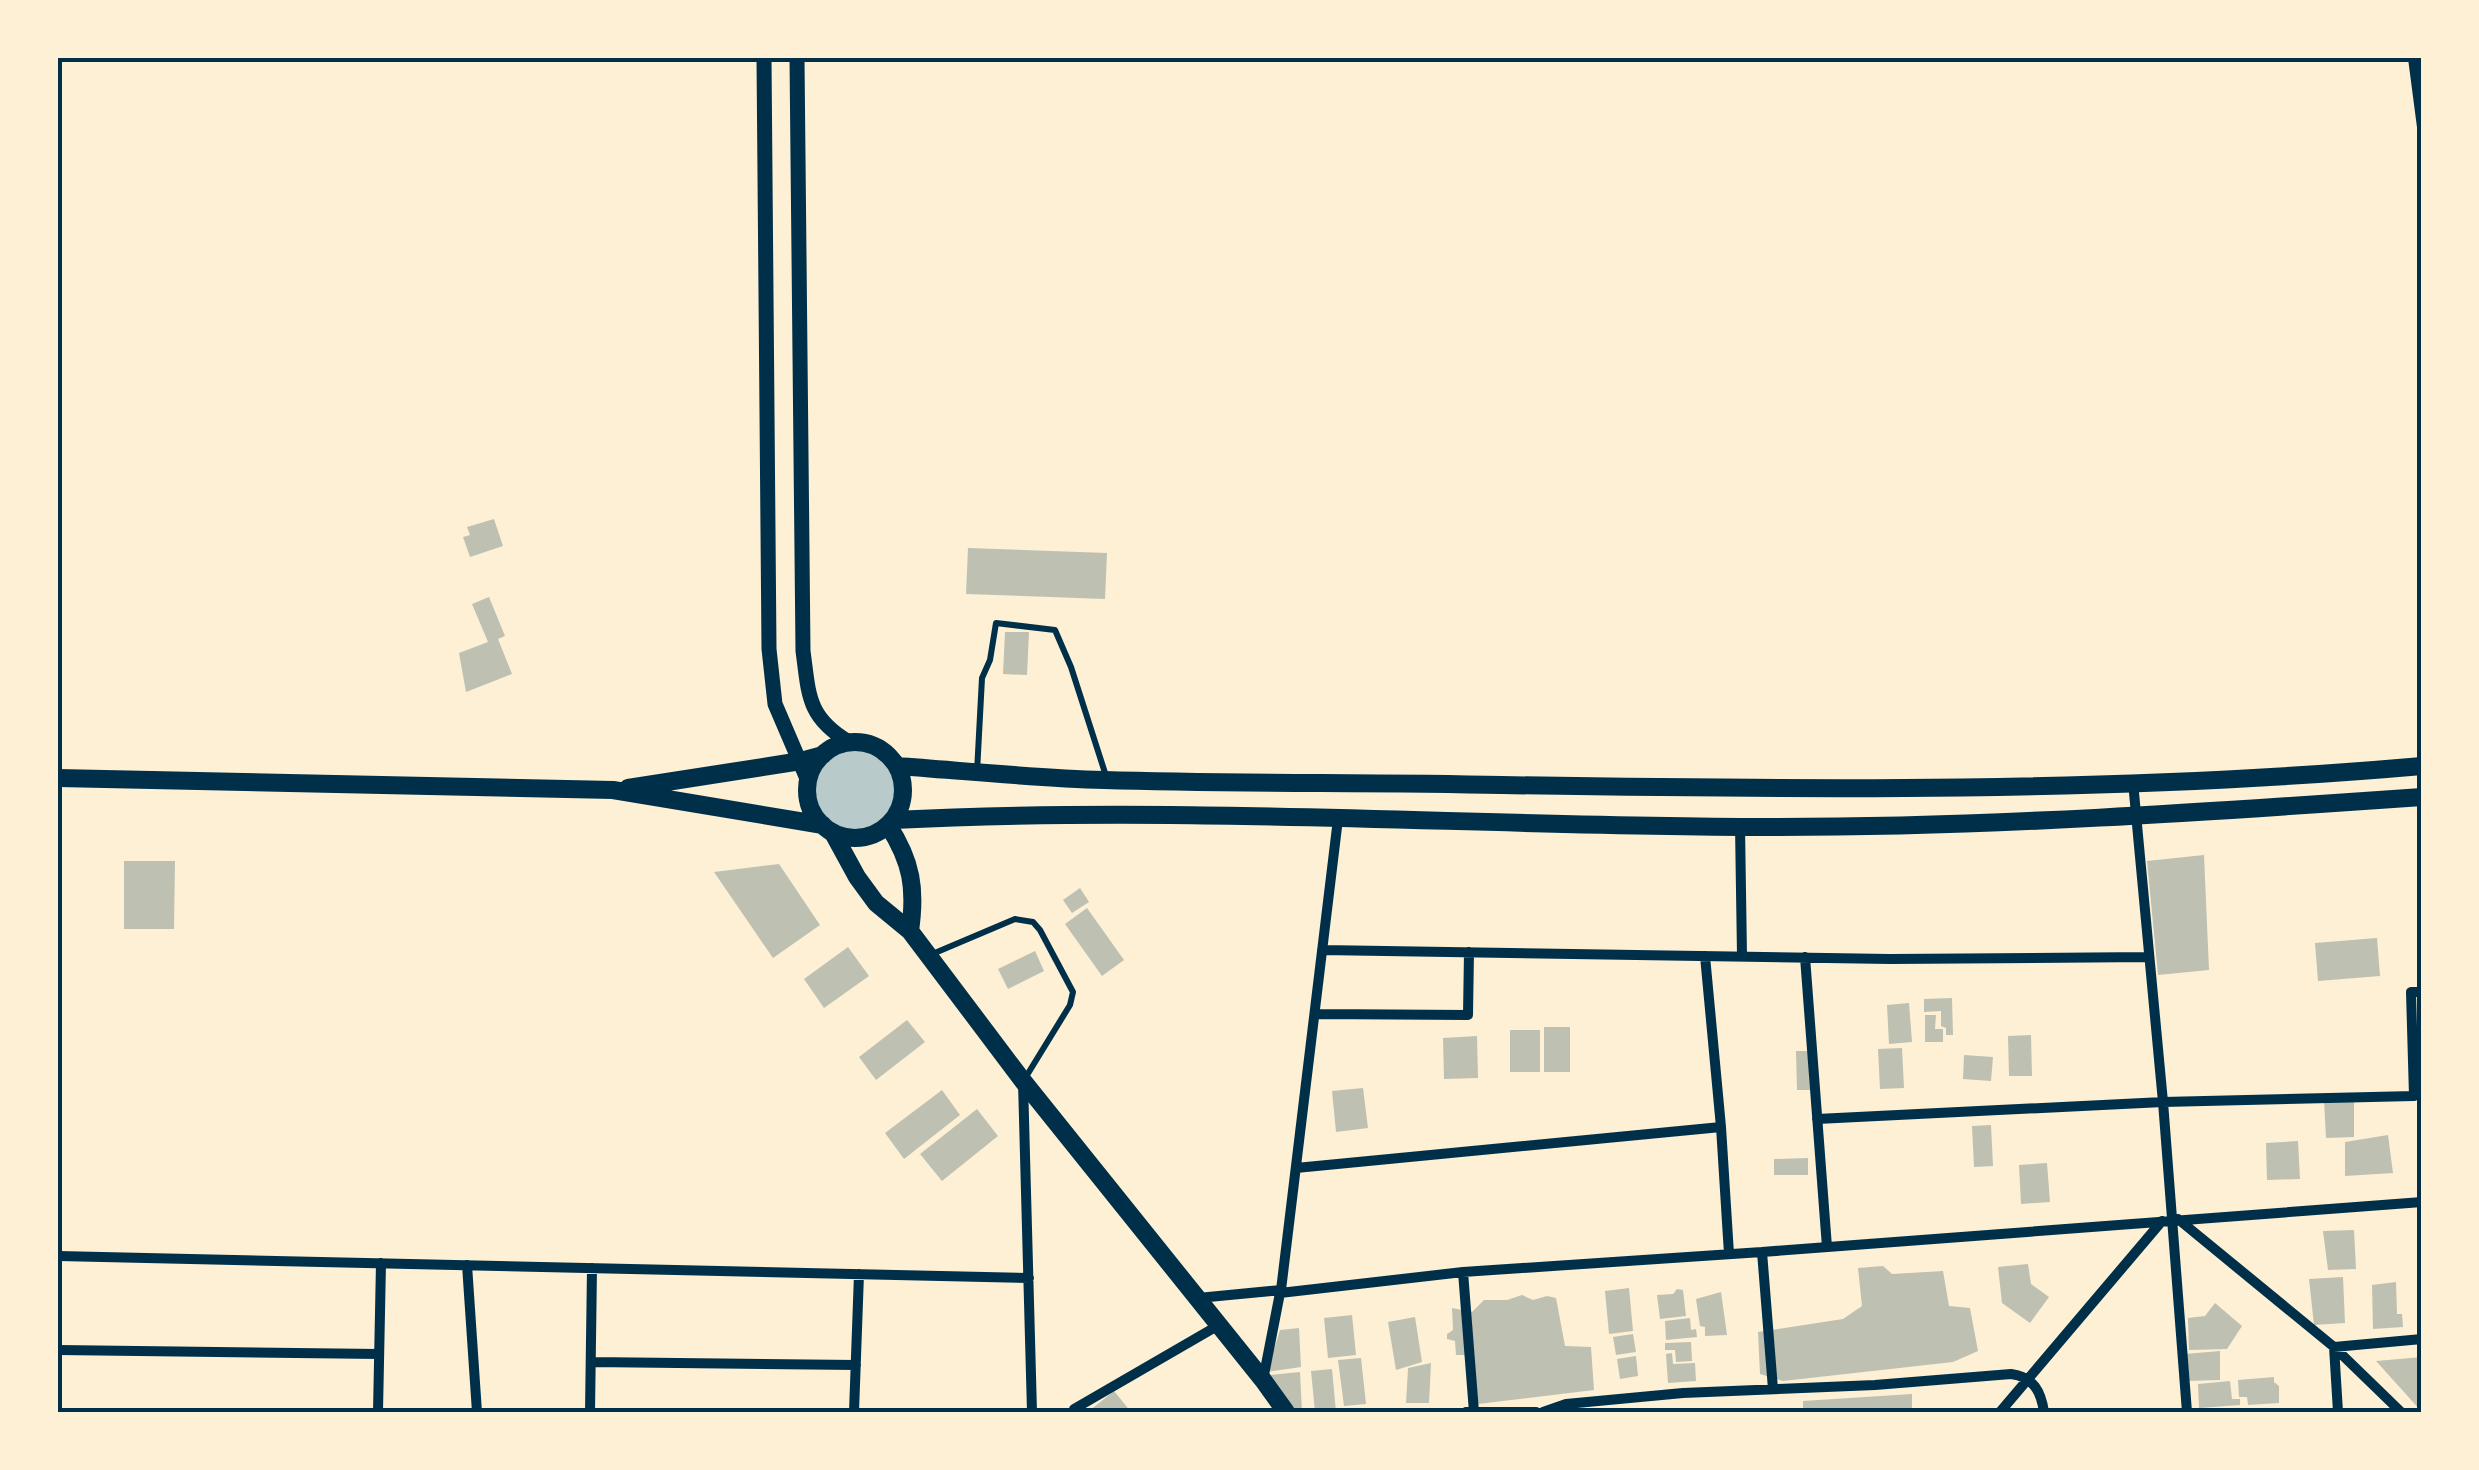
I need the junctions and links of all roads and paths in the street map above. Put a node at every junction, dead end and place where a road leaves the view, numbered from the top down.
1 (764, 58) edge
2 (797, 58) edge
3 (2413, 58) edge
4 (2422, 128) edge
5 (849, 742) junction
6 (823, 755) junction
7 (801, 761) junction
8 (897, 766) junction
9 (2422, 766) edge
10 (977, 772) junction
11 (58, 778) edge
12 (1107, 780) junction
13 (808, 781) junction
14 (2133, 782) junction
15 (613, 790) junction
16 (2422, 797) edge
17 (2137, 817) junction
18 (1338, 818) junction
19 (891, 822) junction
20 (1740, 826) junction
21 (828, 829) junction
22 (910, 932) junction
23 (1322, 950) junction
24 (1469, 952) junction
25 (928, 955) junction
26 (1705, 956) junction
27 (1742, 956) junction
28 (2150, 956) junction
29 (1805, 957) junction
30 (2422, 992) edge
31 (1314, 1014) junction
32 (1024, 1081) junction
33 (2163, 1102) junction
34 (1817, 1118) junction
35 (1720, 1128) junction
36 (1296, 1168) junction
37 (2422, 1202) edge
38 (2170, 1220) junction
39 (1827, 1246) junction
40 (1762, 1252) junction
41 (1729, 1254) junction
42 (58, 1256) edge
43 (381, 1263) junction
44 (467, 1265) junction
45 (592, 1268) junction
46 (1463, 1272) junction
47 (859, 1274) junction
48 (1028, 1278) junction
49 (1280, 1291) junction
50 (1198, 1298) junction
51 (1219, 1325) junction
52 (2422, 1339) edge
53 (2334, 1347) junction
54 (58, 1350) edge
55 (379, 1354) junction
56 (591, 1362) junction
57 (856, 1366) junction
58 (2029, 1379) junction
59 (1263, 1380) junction
60 (1773, 1389) junction
61 (1631, 1398) junction
62 (1072, 1411) edge
63 (378, 1412) edge
64 (478, 1412) edge
65 (590, 1412) edge
66 (854, 1412) edge
67 (1032, 1412) edge
68 (1286, 1412) edge
69 (1466, 1412) edge
70 (1474, 1412) edge
71 (1540, 1412) edge
72 (1632, 1412) edge
73 (2000, 1412) edge
74 (2044, 1412) edge
75 (2186, 1412) edge
76 (2338, 1412) edge
77 (2401, 1412) edge

1 - 7 street
2 - 5 street
3 - 4 street
5 - 6 main road
5 - 8 main road
6 - 7 main road
6 - 13 main road
7 - 13 street
7 - 15 main road
8 - 10 main road
8 - 19 main road
9 - 14 main road
10 - 12 main road
10 - 12 lane
11 - 15 main road
12 - 14 main road
13 - 21 main road
14 - 17 street
15 - 21 main road
16 - 17 main road
17 - 20 main road
17 - 28 street
18 - 19 main road
18 - 20 main road
18 - 23 street
19 - 21 main road
19 - 22 main road
20 - 27 street
21 - 22 main road
22 - 25 main road
23 - 24 street
23 - 31 street
24 - 26 street
24 - 31 street
25 - 32 main road
25 - 32 lane
26 - 27 street
26 - 35 street
27 - 29 street
28 - 29 street
28 - 33 street
29 - 34 street
30 - 33 street
31 - 36 street
32 - 48 street
32 - 50 main road
33 - 34 street
33 - 38 street
34 - 39 street
35 - 36 street
35 - 41 street
36 - 49 street
37 - 38 street
38 - 39 street
38 - 53 street
38 - 58 street
38 - 75 street
39 - 40 street
40 - 41 street
40 - 60 street
41 - 46 street
42 - 43 street
43 - 44 street
43 - 55 street
44 - 45 street
44 - 64 street
45 - 47 street
45 - 56 street
46 - 49 street
46 - 70 street
47 - 48 street
47 - 57 street
48 - 67 street
49 - 50 street
49 - 59 street
50 - 51 main road
51 - 59 main road
51 - 62 street
52 - 53 street
53 - 76 street
53 - 77 street
54 - 55 street
55 - 63 street
56 - 57 street
56 - 65 street
57 - 66 street
58 - 60 street
58 - 73 street
58 - 74 street
59 - 68 main road
60 - 61 street
61 - 71 street
61 - 72 street
69 - 70 street
70 - 71 street

